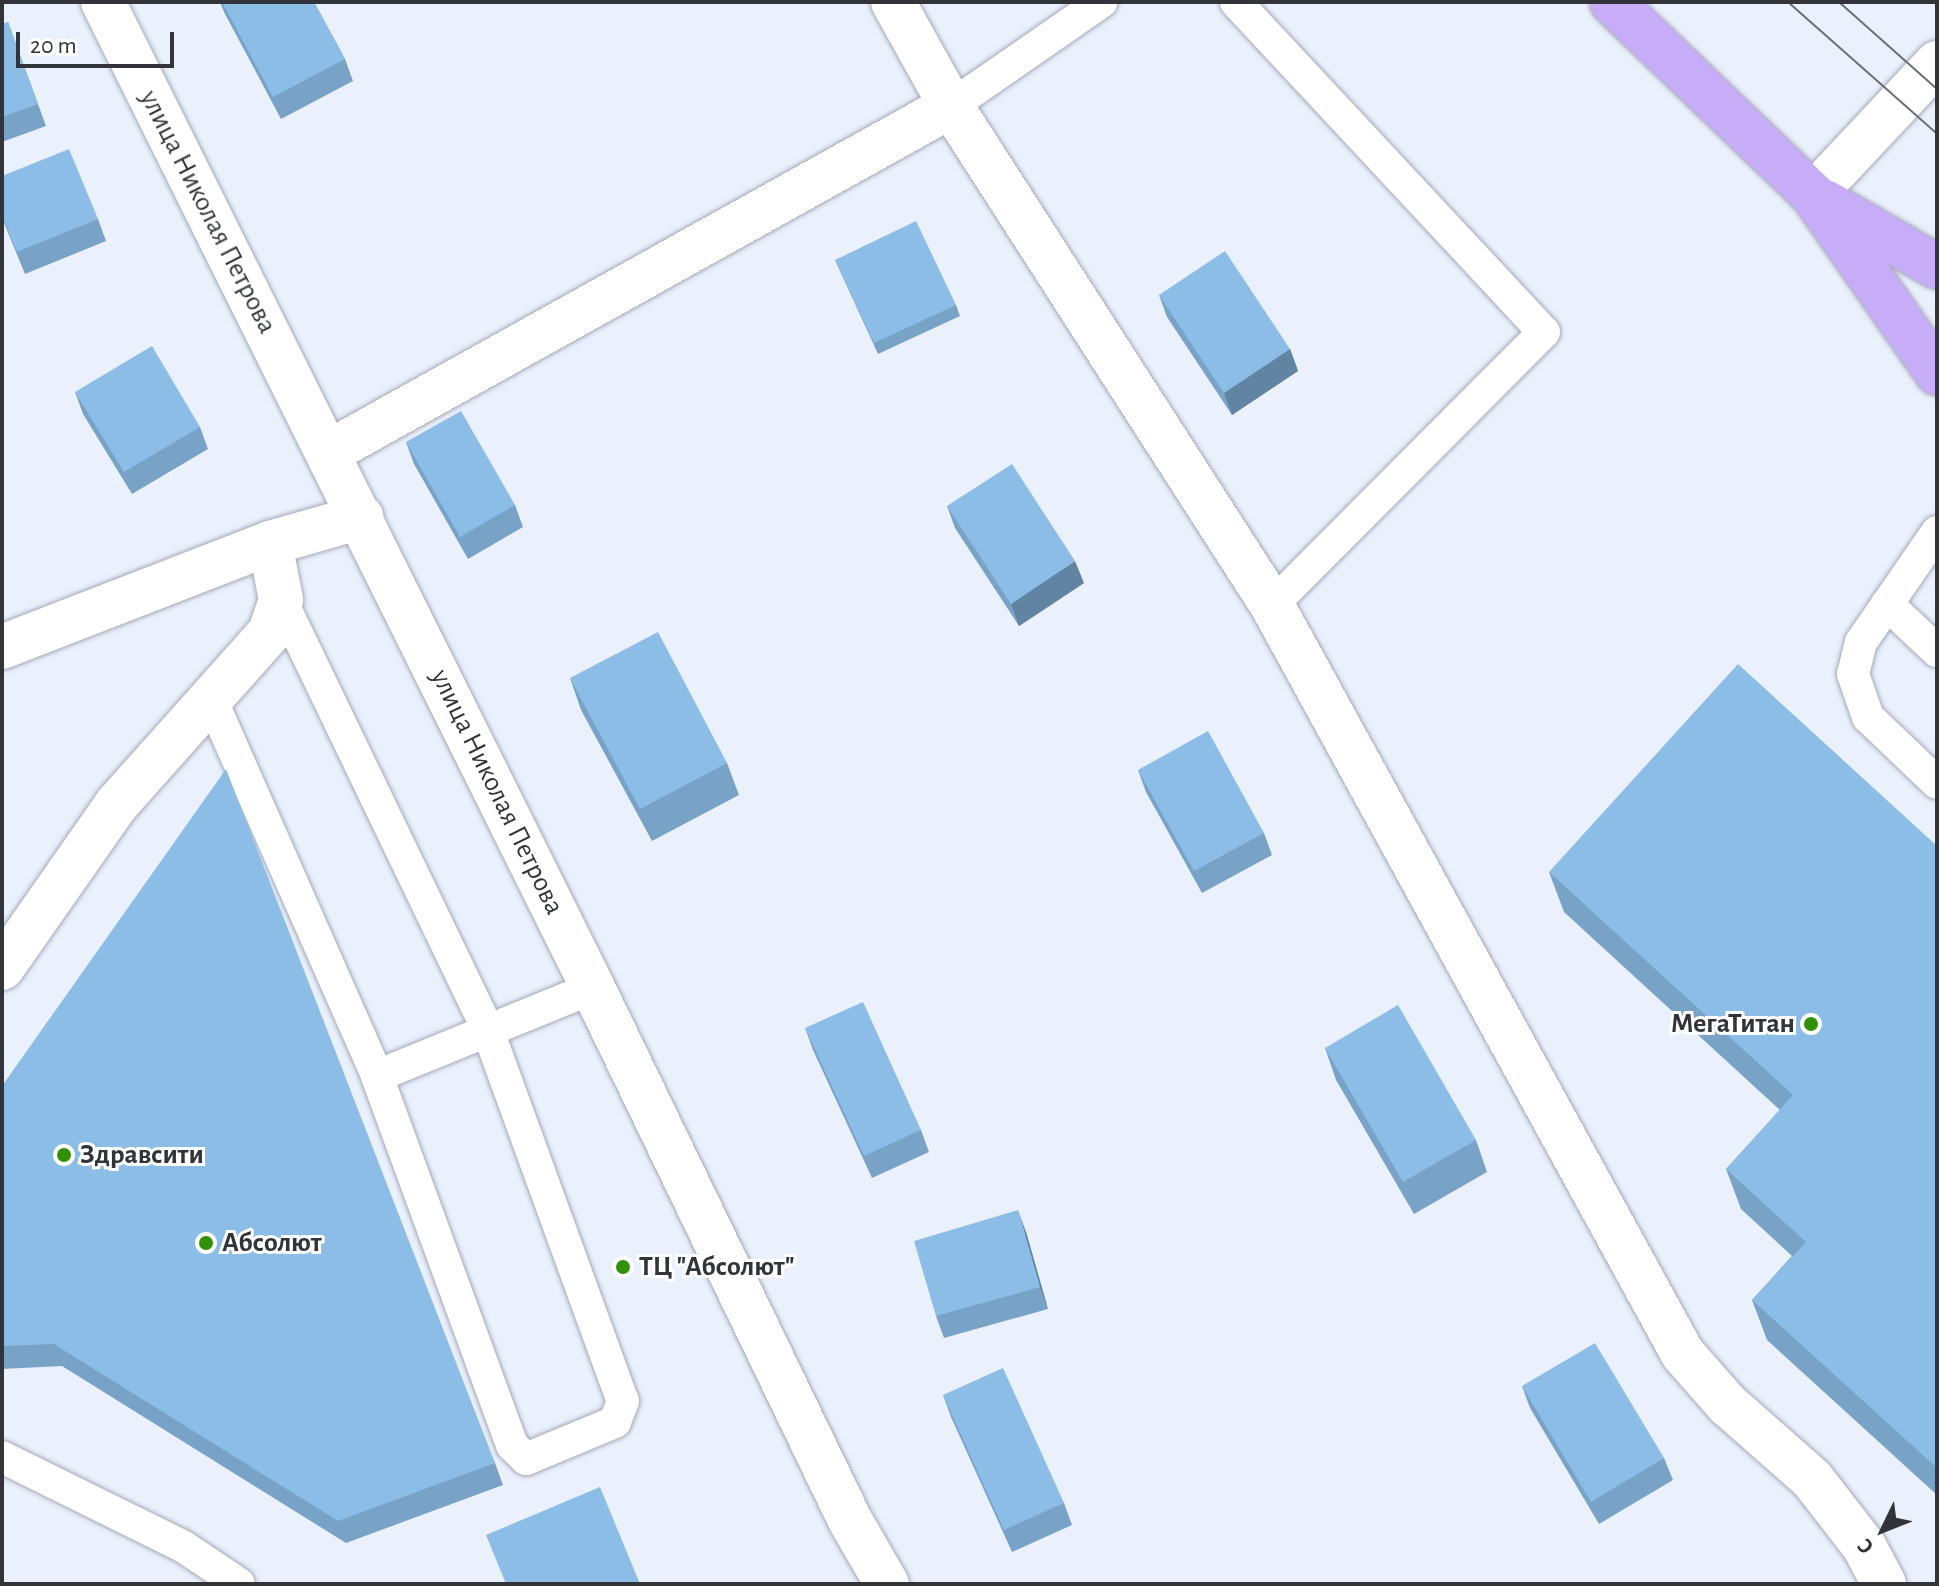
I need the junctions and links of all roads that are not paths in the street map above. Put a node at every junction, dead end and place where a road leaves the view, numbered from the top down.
1 (103, 2) edge
2 (893, 2) edge
3 (1101, 2) edge
4 (1236, 2) edge
5 (1612, 2) edge
6 (1937, 63) edge
7 (951, 106) junction
8 (1813, 195) junction
9 (1937, 267) edge
10 (1937, 373) edge
11 (329, 452) junction
12 (361, 517) junction
13 (1937, 532) edge
14 (270, 543) junction
15 (281, 600) junction
16 (1887, 604) junction
17 (1272, 605) junction
18 (2, 647) edge
19 (1937, 651) edge
20 (211, 699) junction
21 (1937, 783) edge
22 (2, 968) edge
23 (593, 988) junction
24 (488, 1031) junction
25 (377, 1076) junction
26 (2, 1457) edge
27 (239, 1584) edge
28 (887, 1584) edge
29 (1884, 1584) edge

1 - 11 street, улица Николая Петрова
2 - 7 street
3 - 7 lane
4 - 17 lane
5 - 8 main road
6 - 8 street
7 - 11 street
7 - 17 street
8 - 9 main road
8 - 10 main road
11 - 12 street, улица Николая Петрова
12 - 14 street
12 - 23 street, улица Николая Петрова
13 - 16 lane
14 - 15 street
14 - 18 street
15 - 20 street
15 - 24 lane
16 - 19 lane
16 - 21 lane
17 - 29 street
20 - 22 street
20 - 25 lane
23 - 24 lane
23 - 28 street, улица Николая Петрова
24 - 25 lane
24 - 25 lane
26 - 27 lane

